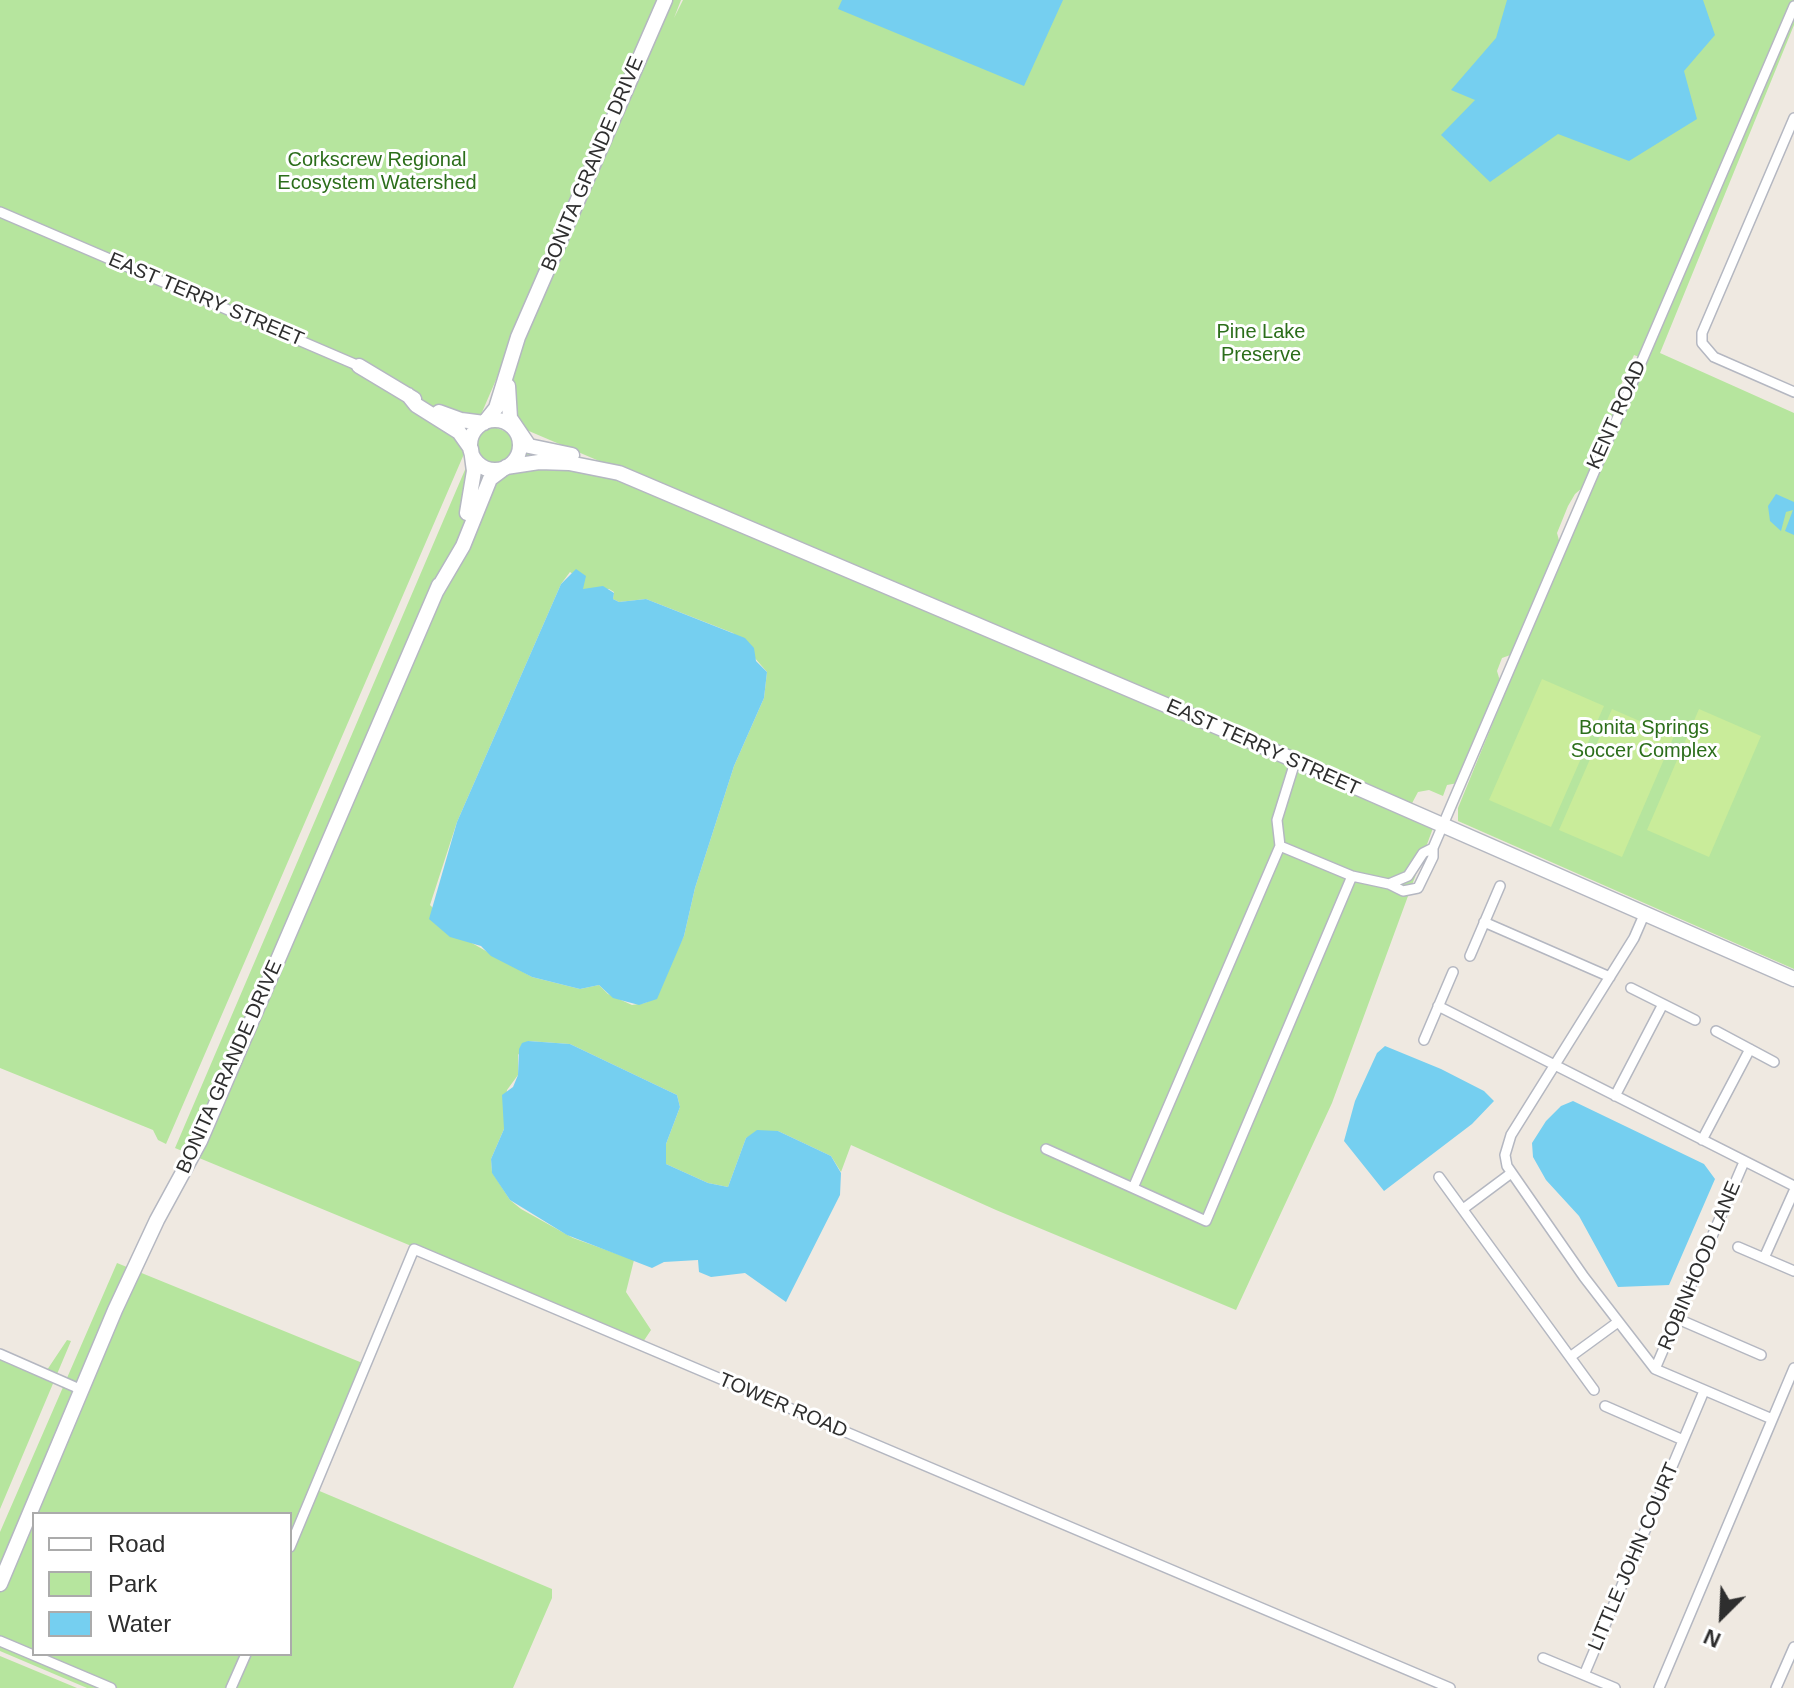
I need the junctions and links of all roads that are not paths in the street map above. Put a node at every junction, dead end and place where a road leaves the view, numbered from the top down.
1 (665, 0) edge
2 (1794, 6) edge
3 (1794, 118) edge
4 (0, 212) edge
5 (520, 332) junction
6 (359, 366) joint
7 (1794, 392) edge
8 (408, 395) junction
9 (484, 423) junction
10 (516, 432) junction
11 (471, 449) junction
12 (506, 467) junction
13 (730, 520) junction
14 (436, 592) junction
15 (1295, 762) junction
16 (1443, 827) junction
17 (1280, 846) junction
18 (1433, 848) junction
19 (1352, 876) junction
20 (1401, 878) junction
21 (1389, 884) junction
22 (1500, 886) dead end
23 (1406, 891) junction
24 (1644, 915) junction
25 (1484, 922) junction
26 (1470, 956) dead end
27 (1453, 972) dead end
28 (1610, 977) junction
29 (1794, 979) edge
30 (1631, 988) dead end
31 (1663, 1004) junction
32 (1438, 1006) junction
33 (1695, 1020) dead end
34 (1716, 1031) dead end
35 (1424, 1040) dead end
36 (1750, 1049) junction
37 (1774, 1062) dead end
38 (1555, 1064) junction
39 (1615, 1096) junction
40 (1702, 1140) junction
41 (1046, 1149) dead end
42 (1744, 1162) junction
43 (1510, 1174) junction
44 (1439, 1177) dead end
45 (1133, 1188) junction
46 (1794, 1189) edge
47 (1463, 1209) junction
48 (1738, 1247) dead end
49 (1764, 1258) junction
50 (1794, 1271) edge
51 (1678, 1319) junction
52 (1618, 1322) junction
53 (0, 1354) edge
54 (1761, 1355) dead end
55 (1570, 1357) junction
56 (1794, 1368) edge
57 (1655, 1369) junction
58 (82, 1390) junction
59 (1594, 1390) dead end
60 (1704, 1391) junction
61 (1605, 1406) dead end
62 (1772, 1419) junction
63 (1683, 1440) junction
64 (292, 1542) edge
65 (0, 1584) edge
66 (0, 1641) edge
67 (1794, 1647) edge
68 (32, 1655) edge
69 (35, 1656) edge
70 (245, 1656) edge
71 (1543, 1658) dead end
72 (1584, 1675) junction
73 (111, 1688) edge
74 (231, 1688) edge
75 (1450, 1688) edge
76 (1615, 1688) edge
77 (1659, 1688) edge
78 (1776, 1688) edge

1 - 5 street, BONITA GRANDE DRIVE
2 - 16 street, KENT ROAD
3 - 7 street
4 - 6 street, EAST TERRY STREET
5 - 9 street, BONITA GRANDE DRIVE
5 - 10 street, BONITA GRANDE DRIVE
6 - 8 street, EAST TERRY STREET
8 - 9 street, EAST TERRY STREET
8 - 11 street, EAST TERRY STREET
9 - 10 street
9 - 11 street
10 - 12 street
10 - 13 street, EAST TERRY STREET
11 - 12 street
11 - 14 street, BONITA GRANDE DRIVE
12 - 13 street, EAST TERRY STREET
12 - 14 street, BONITA GRANDE DRIVE
13 - 15 street, EAST TERRY STREET
14 - 58 street, BONITA GRANDE DRIVE
15 - 16 street, EAST TERRY STREET
15 - 17 street
16 - 18 street, KENT ROAD
16 - 24 street, EAST TERRY STREET
17 - 19 street
17 - 45 street
18 - 20 street
18 - 23 street
19 - 21 street
19 - 45 street
20 - 21 street
20 - 23 street
21 - 23 street
22 - 25 street
24 - 28 street
24 - 29 street, EAST TERRY STREET
25 - 26 street
25 - 28 street
27 - 32 street
28 - 38 street
30 - 31 street
31 - 33 street
31 - 39 street
32 - 35 street
32 - 38 street
34 - 36 street
36 - 37 street
36 - 40 street
38 - 39 street
38 - 43 street
39 - 40 street
40 - 42 street
41 - 45 street
42 - 46 street
42 - 51 street, ROBINHOOD LANE
43 - 47 street
43 - 52 street
44 - 47 street
46 - 49 street
47 - 55 street
48 - 49 street
49 - 50 street
51 - 54 street
51 - 57 street, ROBINHOOD LANE
52 - 55 street
52 - 57 street
53 - 58 street
55 - 59 street
56 - 62 street
57 - 60 street
58 - 65 street, BONITA GRANDE DRIVE
60 - 62 street
60 - 63 street, LITTLE JOHN COURT
61 - 63 street, LITTLE JOHN COURT
62 - 77 street
63 - 72 street, LITTLE JOHN COURT
64 - 75 street, TOWER ROAD
66 - 68 street
67 - 78 street
69 - 73 street
70 - 74 street
71 - 72 street, LITTLE JOHN COURT
72 - 76 street, LITTLE JOHN COURT

